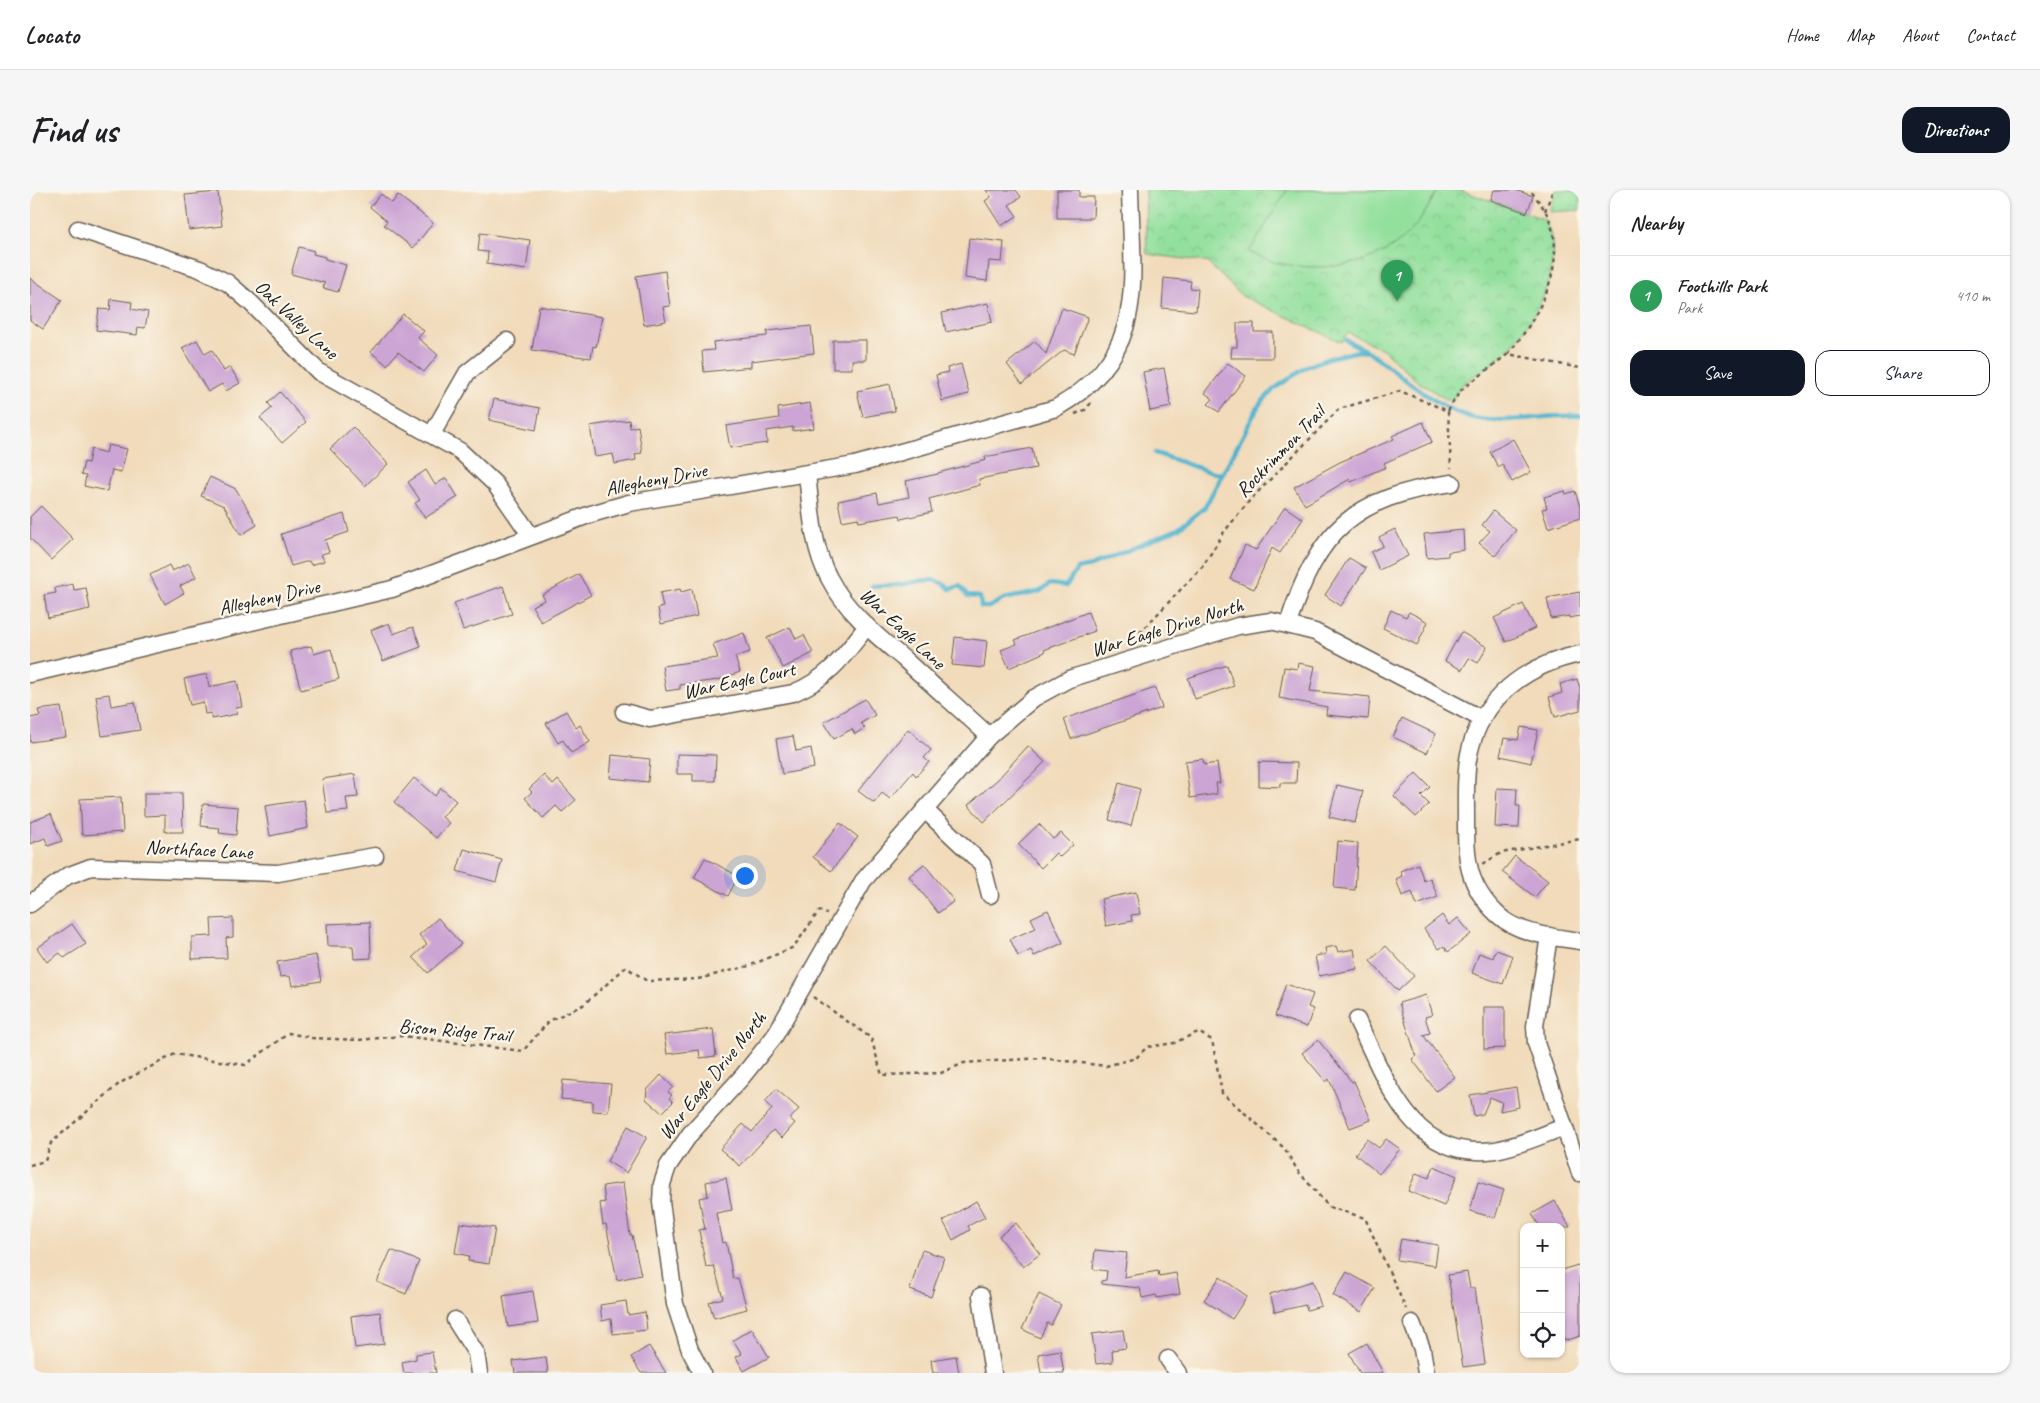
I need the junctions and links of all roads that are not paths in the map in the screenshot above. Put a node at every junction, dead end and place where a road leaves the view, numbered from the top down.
1 (1130, 190) edge
2 (78, 229) dead end
3 (507, 341) dead end
4 (432, 434) junction
5 (807, 474) junction
6 (1452, 484) road end
7 (531, 536) junction
8 (1288, 624) junction
9 (867, 626) junction
10 (1580, 654) edge
11 (30, 674) edge
12 (624, 712) dead end
13 (1482, 719) junction
14 (990, 736) junction
15 (925, 810) junction
16 (375, 856) dead end
17 (990, 894) dead end
18 (30, 904) edge
19 (1549, 936) junction
20 (1580, 941) edge
21 (1357, 1020) dead end
22 (1564, 1127) junction
23 (1580, 1173) edge
24 (981, 1296) dead end
25 (455, 1320) dead end
26 (1412, 1323) road end
27 (1168, 1359) dead end
28 (479, 1373) edge
29 (702, 1373) edge
30 (993, 1373) edge
31 (1178, 1373) edge
32 (1426, 1373) edge

1 - 5 street, Allegheny Drive
2 - 4 street, Oak Valley Lane
3 - 4 street
4 - 7 street, Oak Valley Lane
5 - 7 street, Allegheny Drive
5 - 9 street, War Eagle Lane
6 - 8 street
7 - 11 street, Allegheny Drive
8 - 13 street, War Eagle Drive North
8 - 14 street, War Eagle Drive North
9 - 12 street, War Eagle Court
9 - 14 street, War Eagle Lane
10 - 13 street
13 - 19 street
14 - 15 street, War Eagle Drive North
15 - 17 street
15 - 29 street, War Eagle Drive North
16 - 18 street, Northface Lane
19 - 20 street
19 - 22 street
21 - 22 street
22 - 23 street
24 - 30 street
25 - 28 street
26 - 32 street
27 - 31 street

